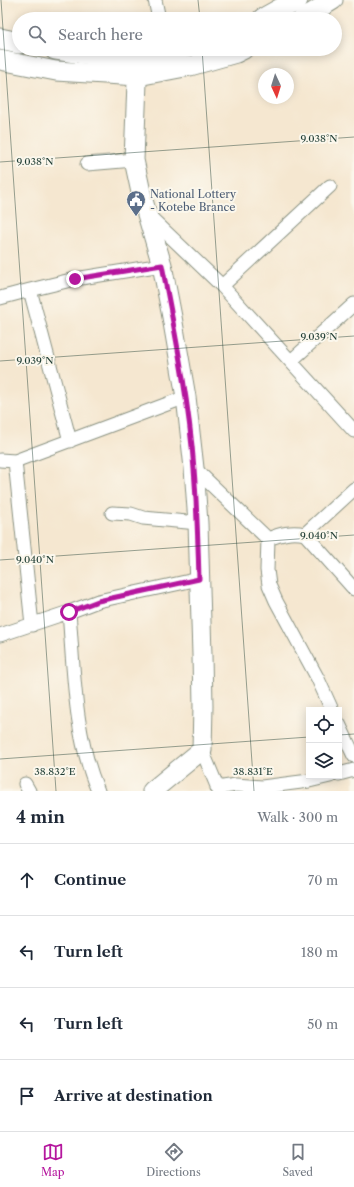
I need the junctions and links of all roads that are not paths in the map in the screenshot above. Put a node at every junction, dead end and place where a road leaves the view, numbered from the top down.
1 (155, 0) edge
2 (297, 0) edge
3 (333, 0) edge
4 (272, 10) edge
5 (158, 12) edge
6 (313, 12) edge
7 (0, 39) edge
8 (12, 42) edge
9 (94, 56) edge
10 (159, 56) edge
11 (225, 56) edge
12 (0, 60) edge
13 (138, 66) junction
14 (134, 160) junction
15 (87, 164) dead end
16 (330, 186) dead end
17 (146, 213) junction
18 (162, 265) junction
19 (222, 286) junction
20 (30, 290) junction
21 (0, 298) edge
22 (354, 304) edge
23 (291, 361) junction
24 (186, 397) junction
25 (354, 431) edge
26 (70, 441) junction
27 (0, 460) edge
28 (15, 461) junction
29 (194, 468) junction
30 (354, 489) edge
31 (112, 513) dead end
32 (198, 523) junction
33 (305, 534) junction
34 (268, 539) junction
35 (199, 579) junction
36 (354, 589) edge
37 (69, 612) junction
38 (32, 624) junction
39 (0, 635) edge
40 (331, 707) edge
41 (342, 730) edge
42 (202, 750) junction
43 (354, 756) edge
44 (354, 770) edge
45 (342, 773) edge
46 (317, 779) edge
47 (218, 789) edge
48 (98, 791) edge
49 (152, 791) edge

1 - 5 street
2 - 4 main road
3 - 6 street
7 - 8 main road
9 - 13 main road
10 - 13 main road
11 - 13 street
12 - 13 street
13 - 14 street
14 - 15 street
14 - 17 street
16 - 19 street
17 - 18 street
17 - 19 street
18 - 20 street
18 - 24 street
19 - 23 street
20 - 21 street
20 - 26 street
22 - 23 street
23 - 25 street
24 - 26 street
24 - 29 street
26 - 28 street
27 - 28 street
28 - 38 street
29 - 32 street
29 - 34 street
30 - 33 street
31 - 32 street
32 - 35 street
33 - 34 street
33 - 36 street
34 - 40 street
35 - 37 street
35 - 42 street
37 - 38 street
37 - 48 street
38 - 39 street
41 - 43 street
42 - 47 street
42 - 49 street
44 - 45 street
46 - 47 street

